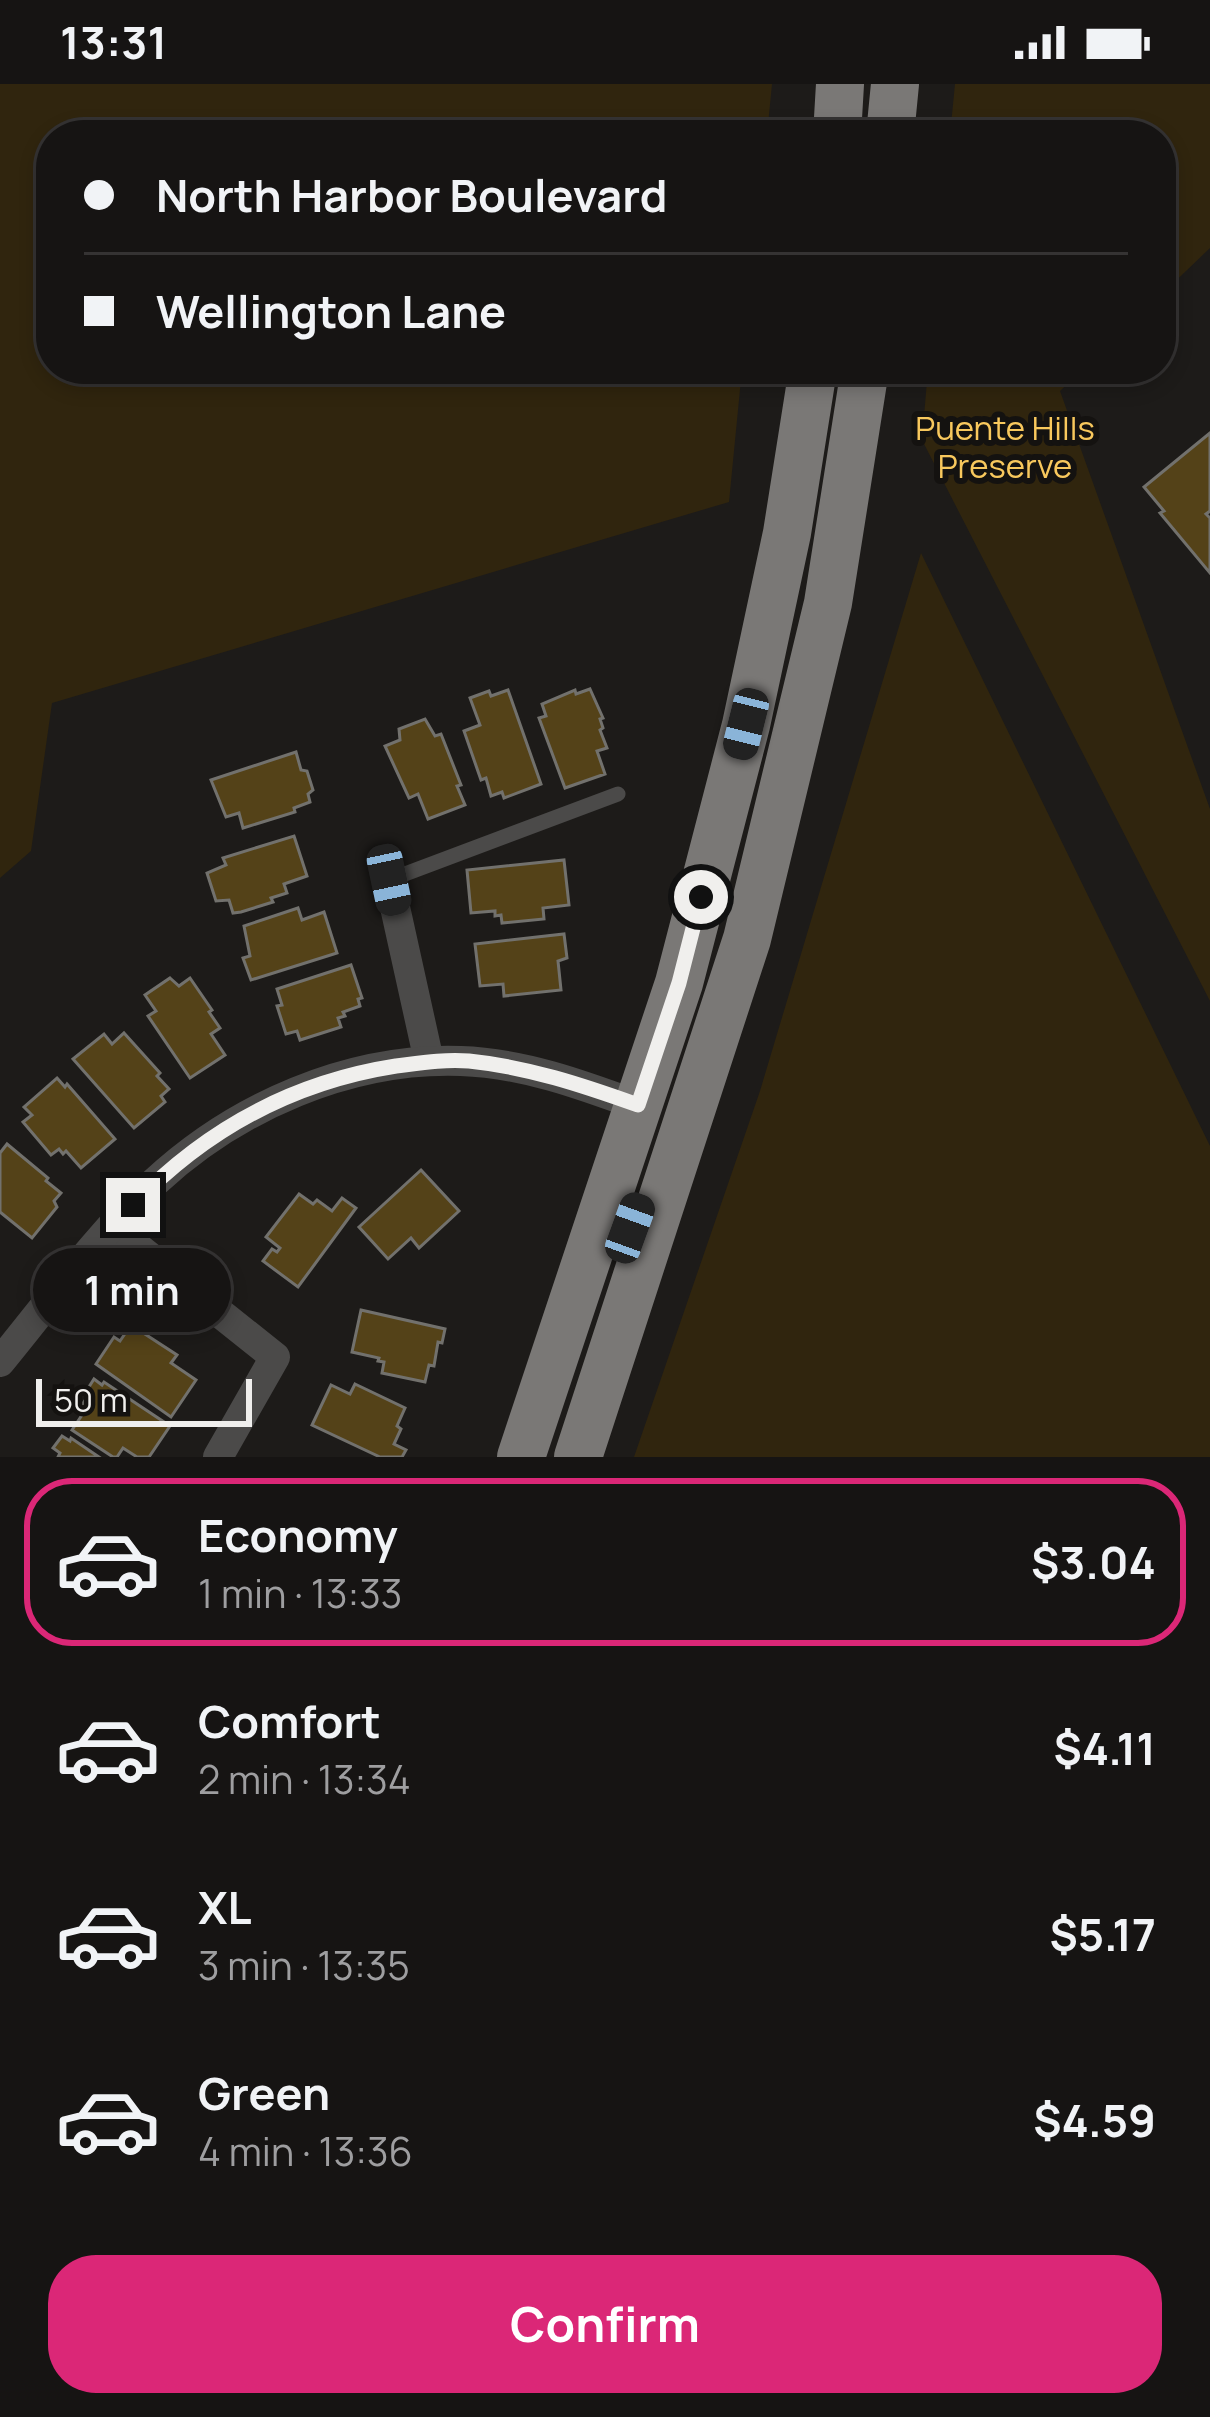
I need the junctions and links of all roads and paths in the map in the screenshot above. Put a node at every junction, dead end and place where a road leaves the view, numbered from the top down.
1 (840, 84) edge
2 (895, 84) edge
3 (838, 120) edge
4 (891, 120) edge
5 (811, 384) edge
6 (863, 384) edge
7 (618, 794) dead end
8 (389, 880) joint
9 (429, 1061) junction
10 (638, 1105) junction
11 (112, 1227) junction
12 (629, 1302) junction
13 (0, 1362) edge
14 (218, 1457) edge
15 (521, 1457) edge
16 (578, 1457) edge

1 - 3 main road
2 - 4 main road
5 - 10 main road
6 - 12 main road
7 - 8 lane
8 - 9 street
9 - 10 street
9 - 11 street
10 - 12 main road
10 - 15 main road
11 - 13 street
11 - 14 street
12 - 16 main road

